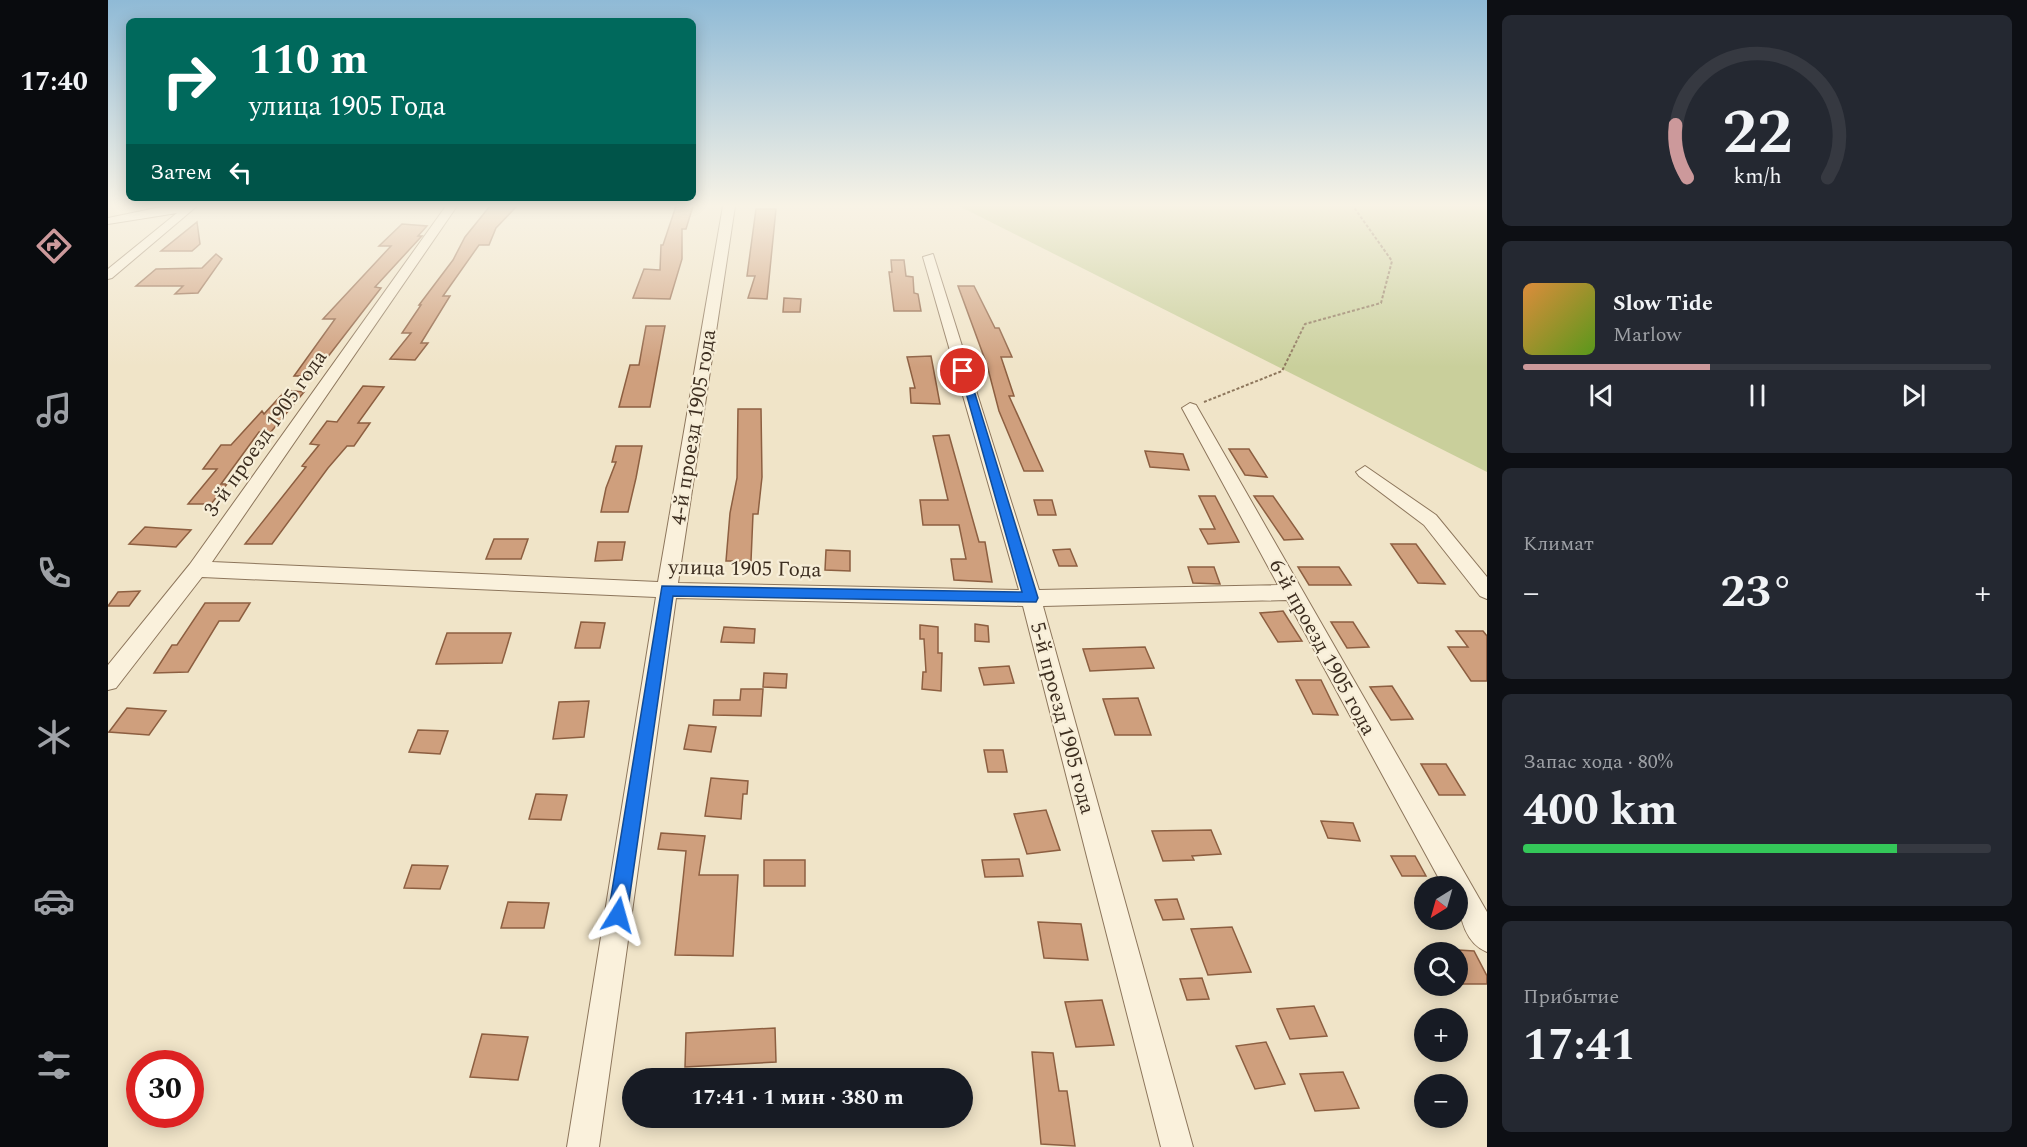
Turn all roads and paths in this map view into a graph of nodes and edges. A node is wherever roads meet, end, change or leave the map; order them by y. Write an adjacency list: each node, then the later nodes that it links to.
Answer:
1 (127, 260): 6 (street)
2 (414, 260): 9 (street, 3-й проезд 1905 года)
3 (720, 260): 10 (street, 4-й проезд 1905 года)
4 (930, 260): 13 (street, 5-й проезд 1905 года)
5 (1391, 260): 7 (path)
6 (108, 275)
7 (1190, 408): 12 (street, 6-й проезд 1905 года)
8 (1365, 472): 11 (street)
9 (197, 569): 10 (street, улица 1905 Года); 14 (street, 3-й проезд 1905 года)
10 (667, 590): 13 (street, улица 1905 Года); 18 (street, 4-й проезд 1905 года)
11 (1487, 591)
12 (1291, 592): 13 (street, улица 1905 Года); 15 (street, 6-й проезд 1905 года)
13 (1031, 598): 19 (street, 5-й проезд 1905 года)
14 (108, 681)
15 (1451, 876)
16 (1468, 906): 17 (street, 6-й проезд 1905 года)
17 (1487, 938)
18 (583, 1147)
19 (1177, 1147)

